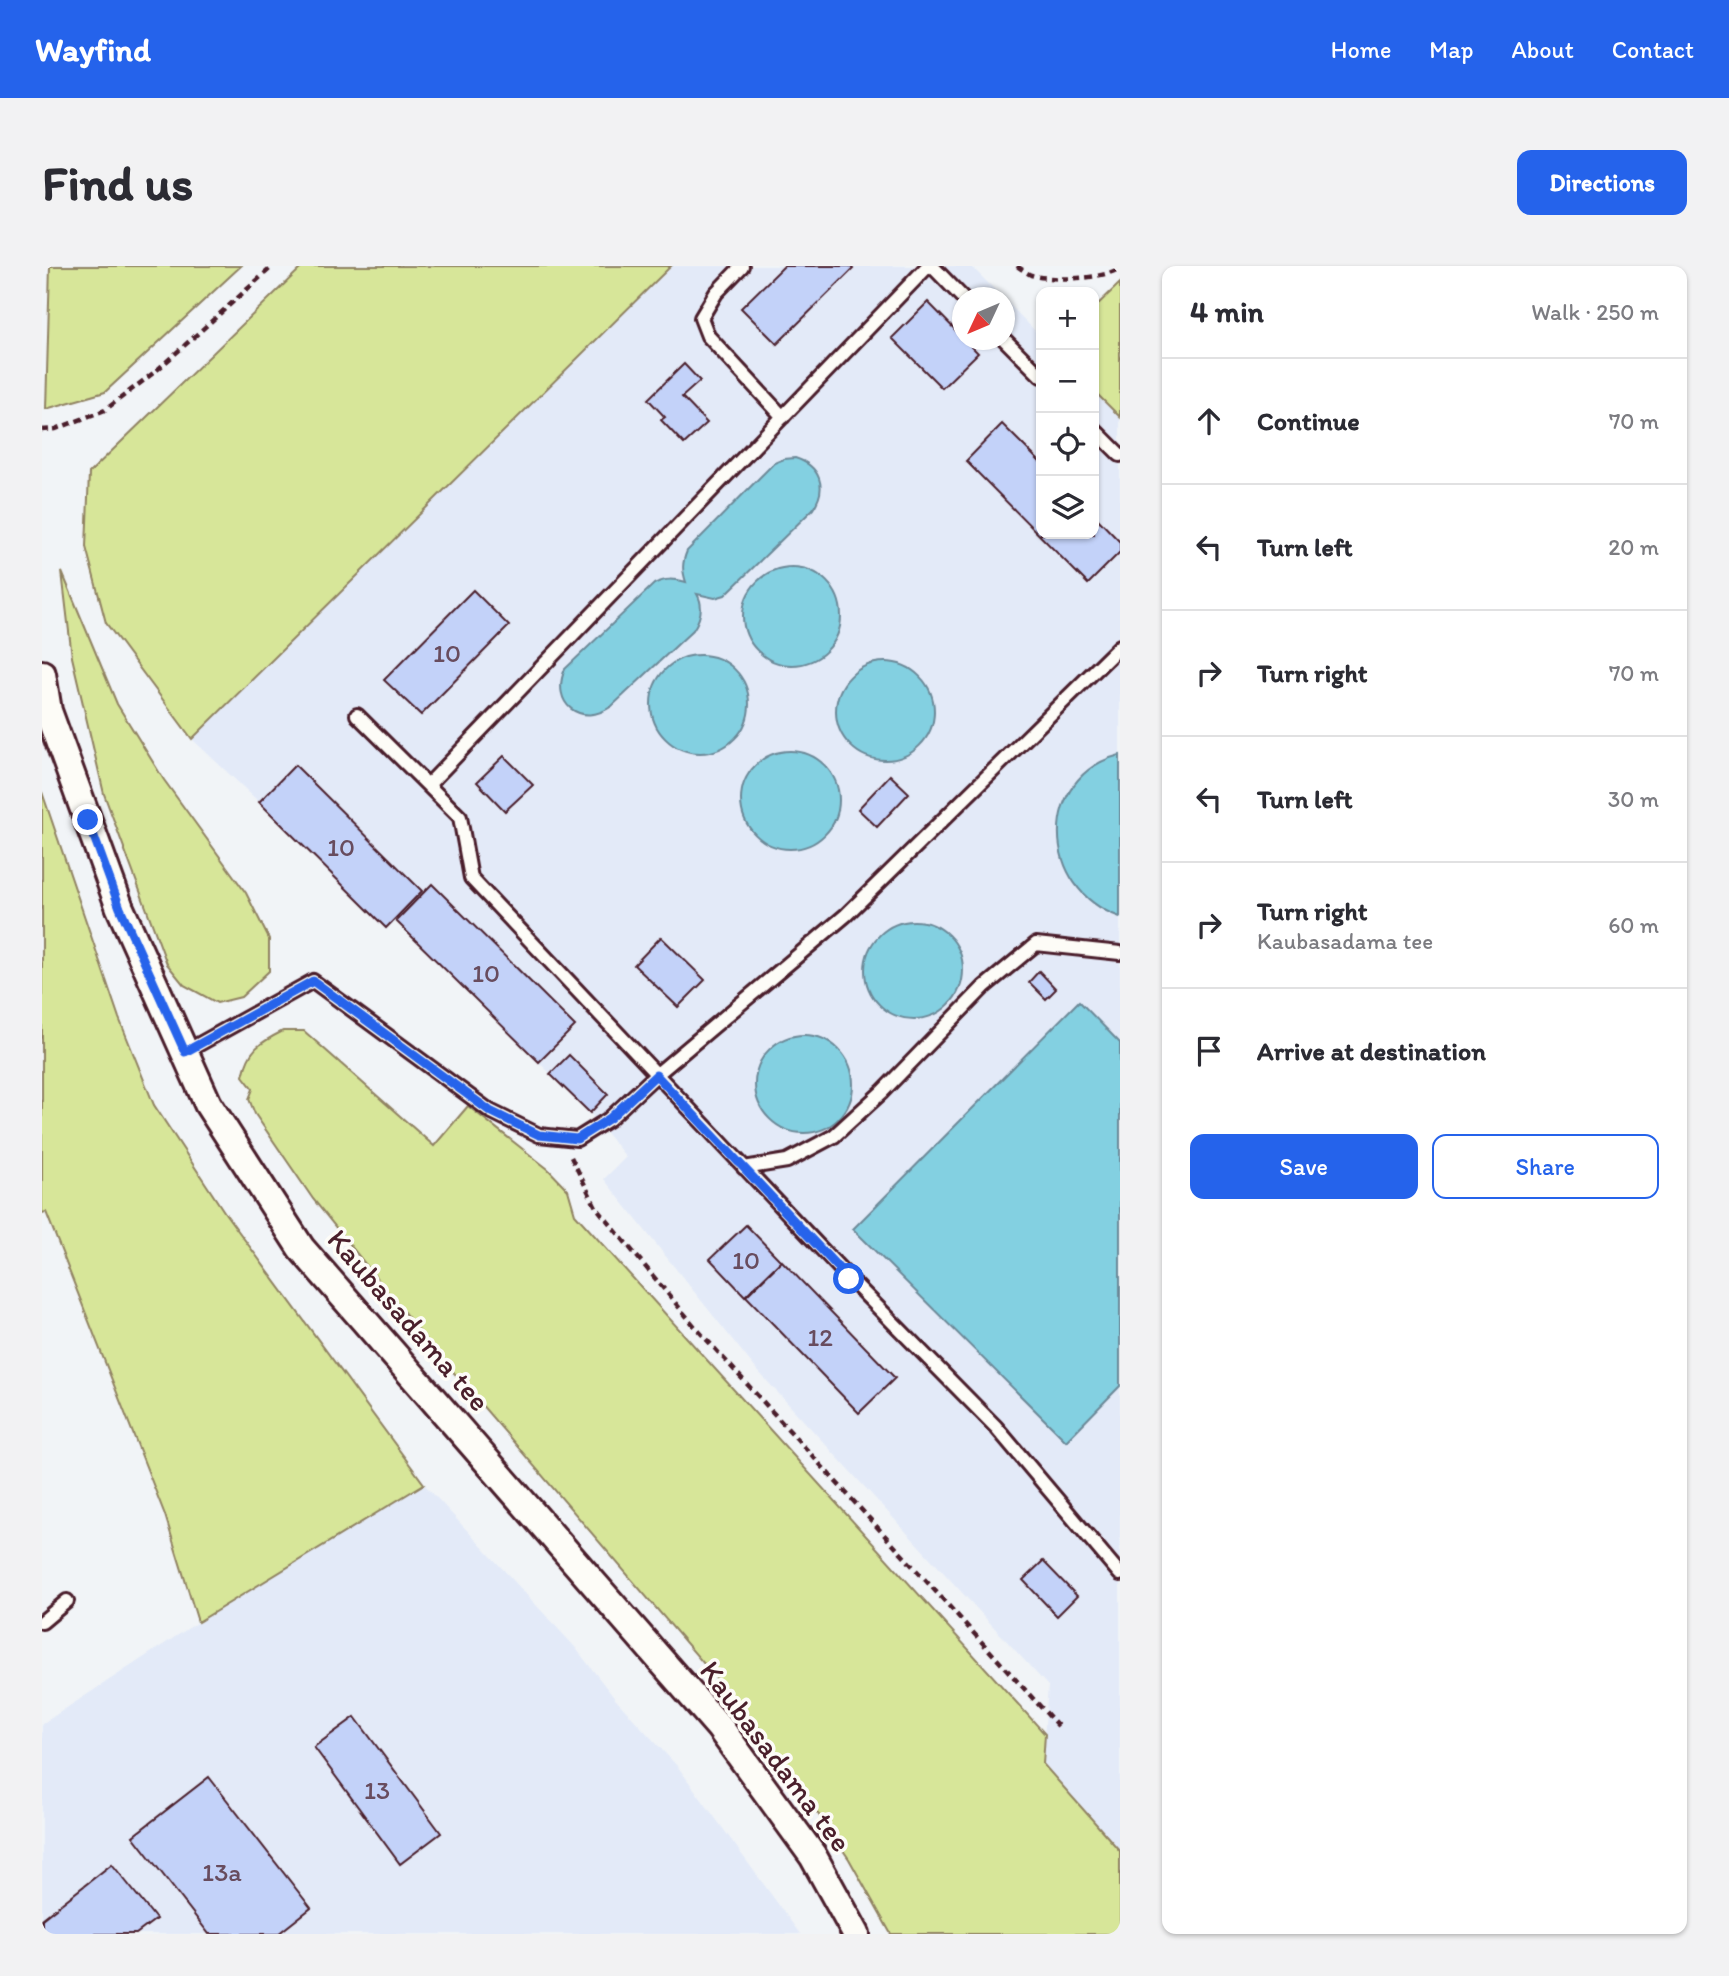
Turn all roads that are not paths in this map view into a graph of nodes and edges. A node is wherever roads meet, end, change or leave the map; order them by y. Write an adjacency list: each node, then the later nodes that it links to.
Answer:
1 (742, 266): 6 (lane)
2 (930, 266): 3 (lane); 6 (lane)
3 (952, 287)
4 (1015, 350): 5 (lane)
5 (1036, 371)
6 (783, 417): 12 (lane)
7 (1099, 434): 8 (lane)
8 (1120, 455)
9 (1120, 646): 15 (lane)
10 (42, 674): 14 (street, Kaubasadama tee)
11 (358, 715): 12 (lane)
12 (428, 785): 15 (lane)
13 (1120, 953): 16 (lane)
14 (185, 1052): 15 (lane); 20 (street, Kaubasadama tee)
15 (656, 1075): 16 (lane)
16 (744, 1168): 17 (lane)
17 (1120, 1574)
18 (67, 1601): 19 (lane)
19 (42, 1622)
20 (856, 1934)

